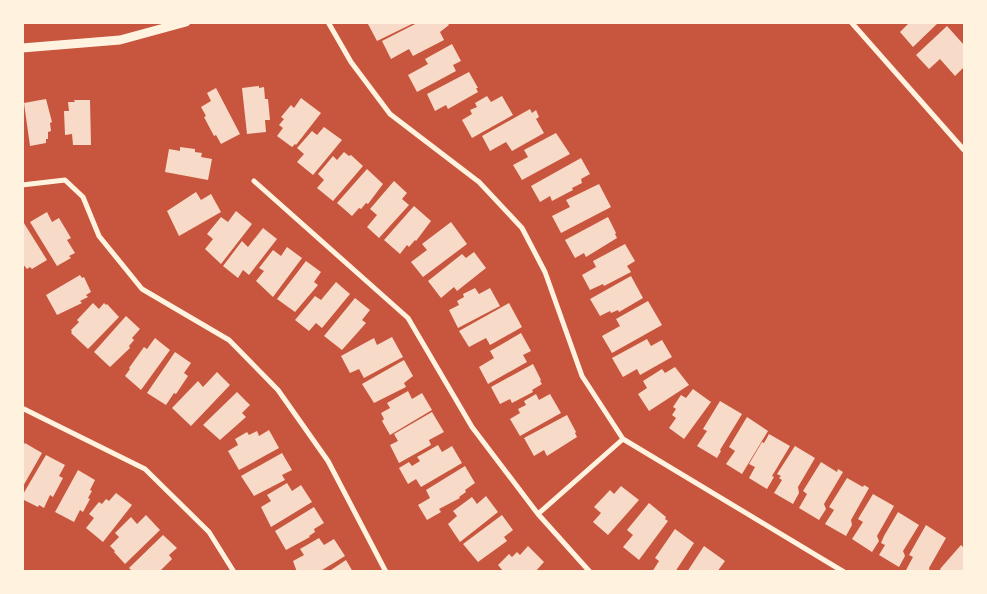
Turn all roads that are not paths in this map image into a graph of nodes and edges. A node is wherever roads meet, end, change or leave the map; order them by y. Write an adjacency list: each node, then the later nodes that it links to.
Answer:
1 (186, 22): 4 (street)
2 (328, 22): 9 (street)
3 (851, 22): 5 (street)
4 (22, 48)
5 (964, 150)
6 (254, 181): 10 (street)
7 (22, 185): 12 (street)
8 (22, 408): 11 (street)
9 (624, 439): 10 (street); 14 (street)
10 (538, 514): 13 (street)
11 (234, 572)
12 (386, 572)
13 (590, 572)
14 (844, 572)

